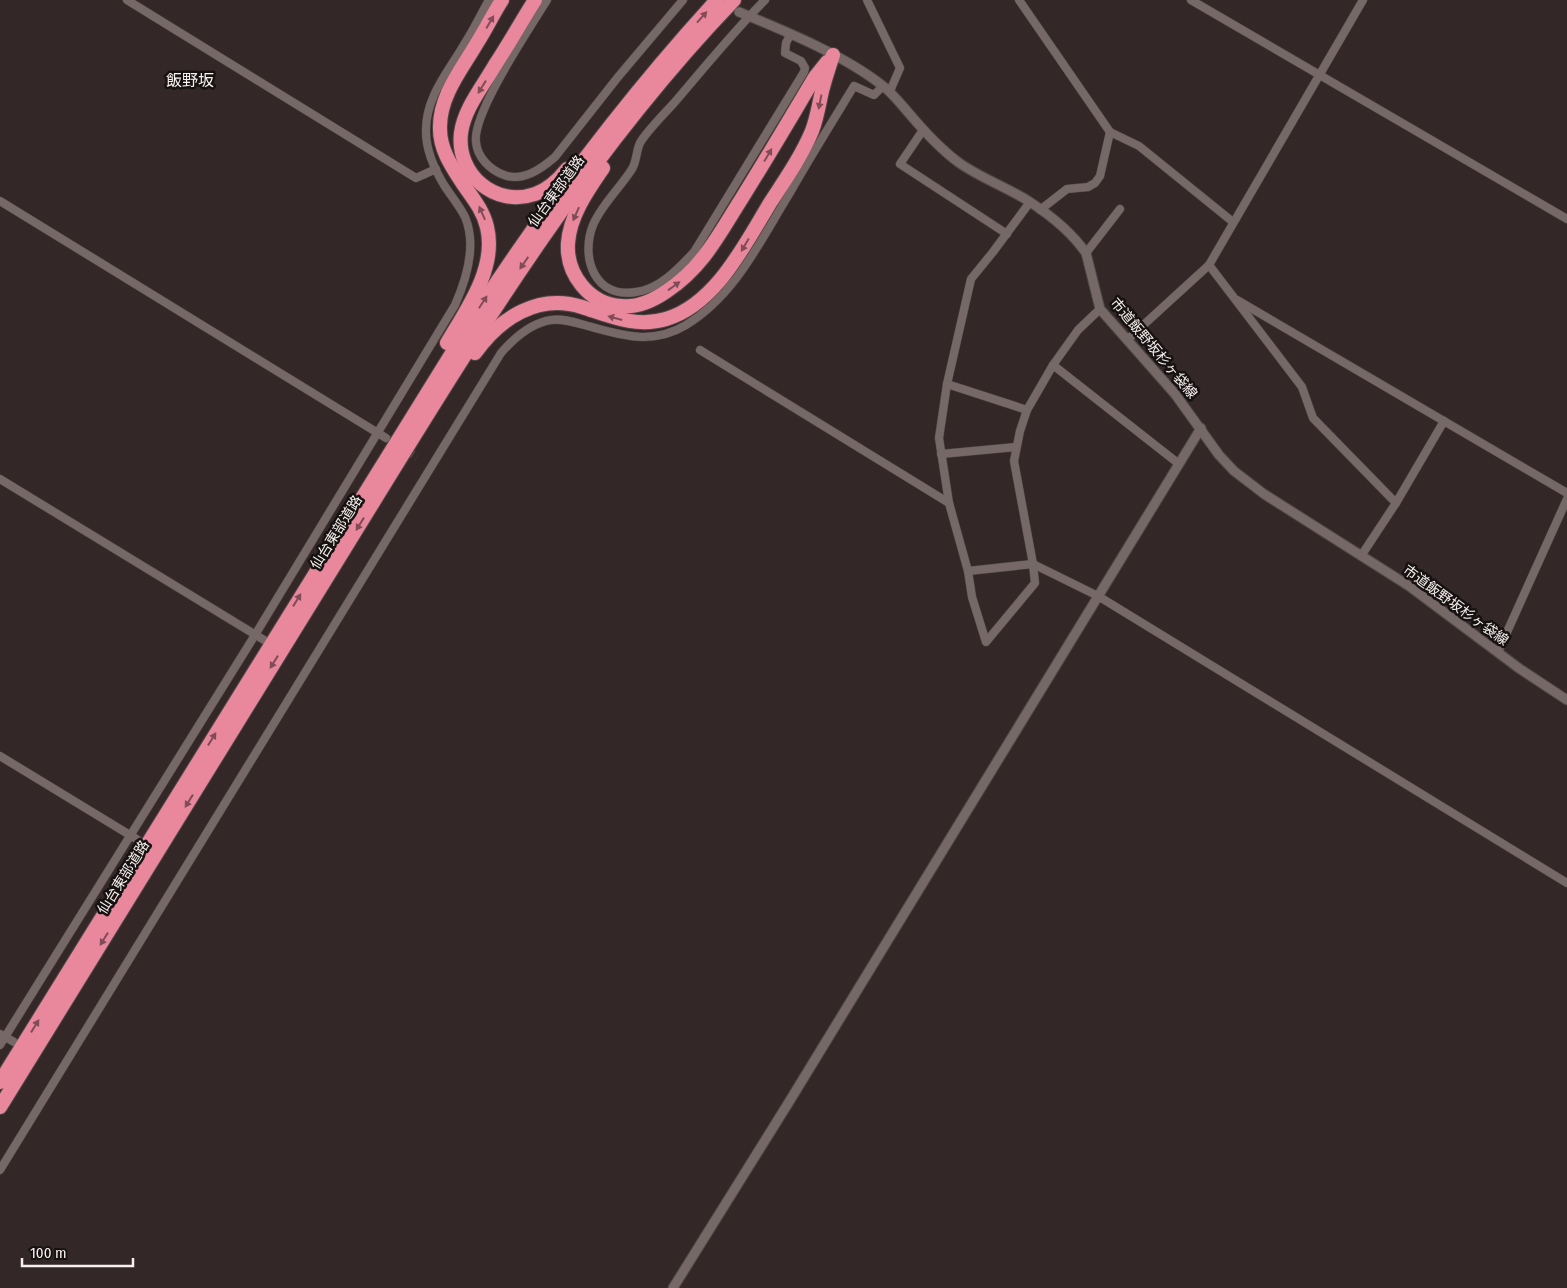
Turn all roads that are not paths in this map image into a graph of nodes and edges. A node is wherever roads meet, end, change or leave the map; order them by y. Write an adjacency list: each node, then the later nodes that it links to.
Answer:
1 (127, 0): 23 (street)
2 (489, 0): 23 (street)
3 (502, 0): 48 (highway, one-way to 3)
4 (535, 0): 16 (highway, one-way to 16)
5 (547, 0): 6 (street)
6 (683, 0)
7 (717, 0): 16 (highway, 仙台東部道路, one-way to 7)
8 (765, 0): 14 (street)
9 (867, 0): 20 (street)
10 (1019, 0): 22 (street)
11 (1191, 0): 19 (street)
12 (1363, 0): 19 (street)
13 (736, 6): 14 (street, 市道飯野坂杉ヶ袋線); 15 (highway, 仙台東部道路)
14 (749, 16): 17 (street, 市道飯野坂杉ヶ袋線); 17 (street)
15 (705, 31): 18 (highway, one-way to 18); 48 (highway, 仙台東部道路, one-way to 48)
16 (686, 33): 48 (highway, 仙台東部道路, one-way to 16)
17 (790, 35): 18 (street, 市道飯野坂杉ヶ袋線)
18 (833, 55): 20 (street, 市道飯野坂杉ヶ袋線); 48 (highway, one-way to 48)
19 (1319, 76): 28 (street); 29 (street)
20 (886, 89): 21 (street, 市道飯野坂杉ヶ袋線); 70 (street)
21 (923, 130): 25 (street, 市道飯野坂杉ヶ袋線); 30 (street)
22 (1110, 132): 27 (street); 29 (street)
23 (436, 169): 42 (street)
24 (0, 201): 42 (street)
25 (1030, 202): 27 (street, 市道飯野坂杉ヶ袋線); 30 (street)
26 (1120, 209): 31 (street)
27 (1040, 210): 31 (street, 市道飯野坂杉ヶ袋線)
28 (1567, 219)
29 (1233, 222): 32 (street)
30 (1007, 234): 38 (street)
31 (1086, 253): 34 (street, 市道飯野坂杉ヶ袋線)
32 (1210, 265): 33 (street); 35 (street)
33 (1237, 300): 40 (street); 52 (street)
34 (1100, 310): 35 (street, 市道飯野坂杉ヶ袋線); 37 (street)
35 (1127, 340): 41 (street, 市道飯野坂杉ヶ袋線)
36 (700, 350): 51 (street)
37 (1054, 366): 39 (street); 46 (street)
38 (947, 384): 39 (street); 45 (street)
39 (1026, 410): 44 (street)
40 (1444, 421): 49 (street); 52 (street)
41 (1201, 428): 46 (street); 53 (street, 市道飯野坂杉ヶ袋線)
42 (378, 432): 43 (street); 57 (street)
43 (386, 438)
44 (1016, 447): 45 (street); 54 (street)
45 (941, 454): 51 (street)
46 (1179, 464): 56 (street)
47 (0, 479): 57 (street)
48 (379, 480): 68 (highway, 仙台東部道路, one-way to 48); 69 (highway, 仙台東部道路, one-way to 69)
49 (1567, 493)
50 (1567, 500): 59 (street)
51 (949, 503): 55 (street)
52 (1396, 503): 53 (street)
53 (1361, 556): 59 (street, 市道飯野坂杉ヶ袋線)
54 (1034, 564): 55 (street); 55 (street); 56 (street)
55 (968, 571)
56 (1098, 596): 64 (street); 71 (street)
57 (255, 635): 58 (street); 62 (street)
58 (264, 640)
59 (1498, 652): 60 (street, 市道飯野坂杉ヶ袋線)
60 (1567, 700)
61 (0, 756): 62 (street)
62 (130, 835): 63 (street); 65 (street)
63 (138, 840)
64 (1567, 883)
65 (3, 1035): 66 (street); 67 (street)
66 (14, 1042)
67 (0, 1045)
68 (0, 1082)
69 (0, 1107)
70 (0, 1170)
71 (673, 1288)

